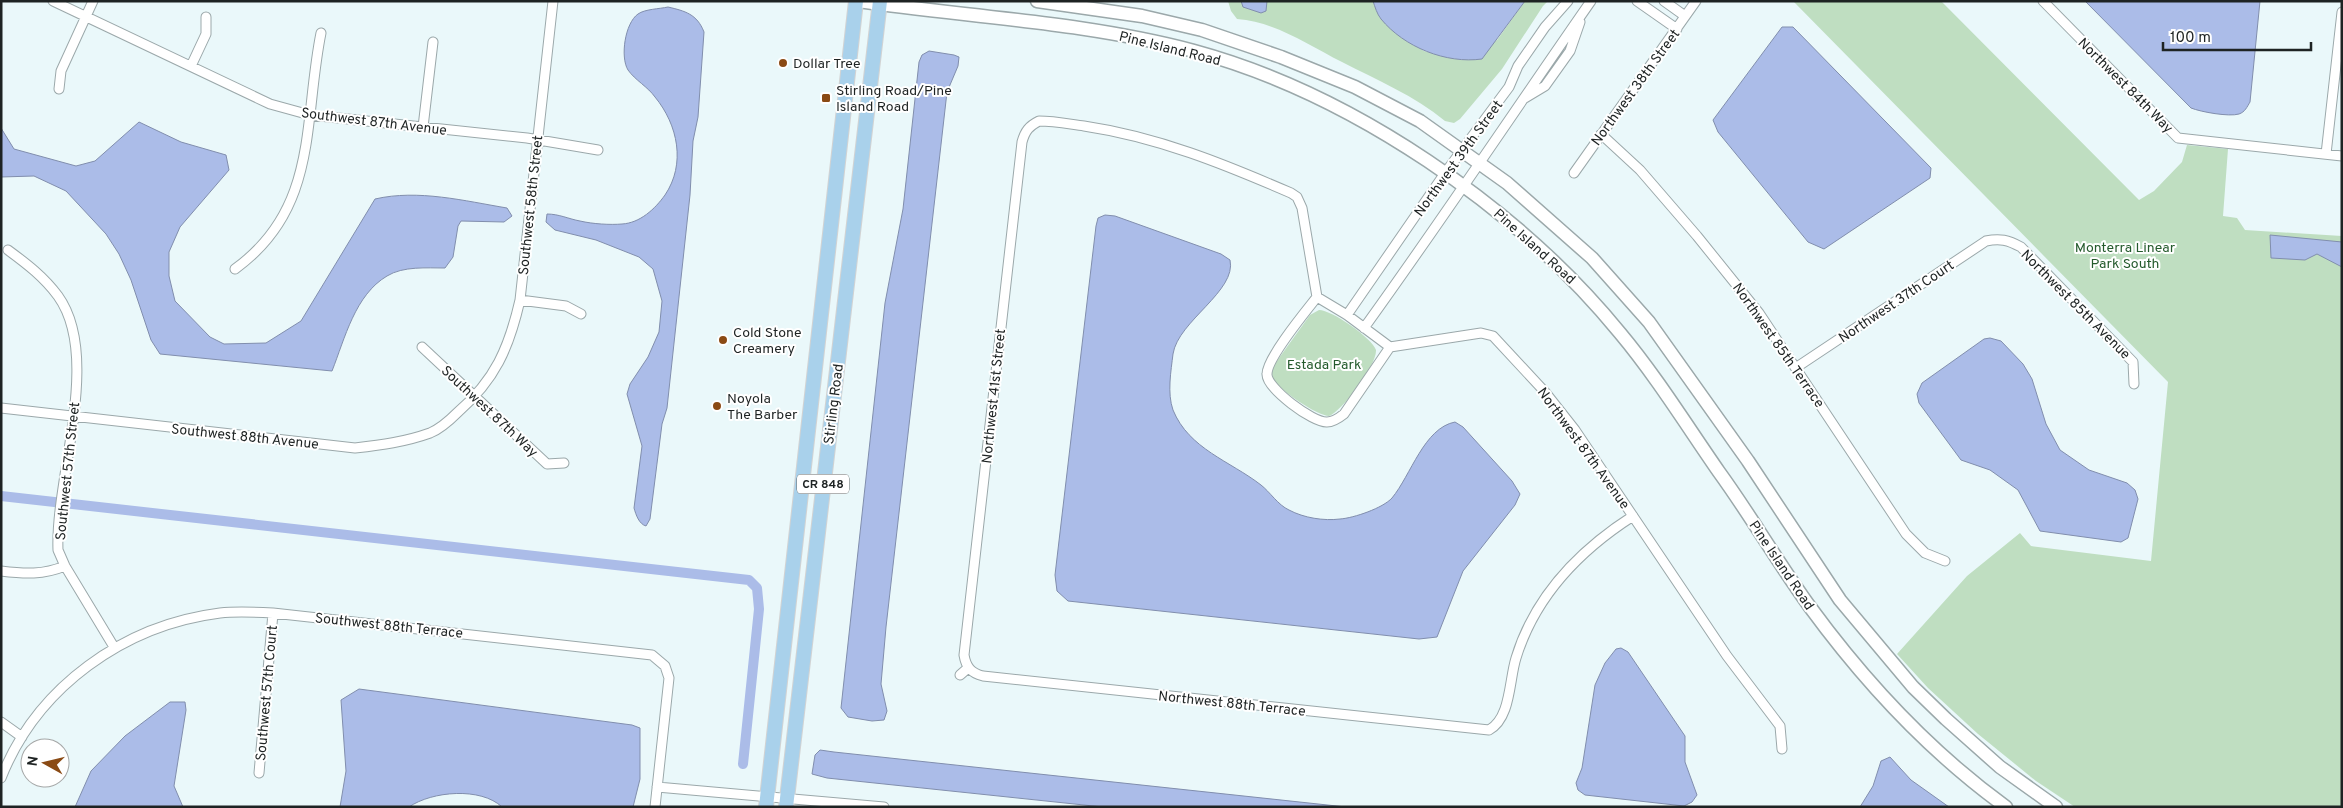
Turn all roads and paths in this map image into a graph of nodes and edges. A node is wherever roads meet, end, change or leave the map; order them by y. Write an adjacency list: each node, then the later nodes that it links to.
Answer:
1 (53, 1): 15 (street, Southwest 87th Avenue)
2 (93, 1): 15 (street)
3 (553, 1): 25 (street, Southwest 58th Street)
4 (857, 1): 12 (main road, Pine Island Road); 45 (main road, Stirling Road / CR 848)
5 (1037, 1): 27 (main road, Pine Island Road)
6 (1568, 1): 27 (street, Northwest 39th Street)
7 (1591, 1): 30 (street, Northwest 39th Street)
8 (1637, 1): 17 (street)
9 (1664, 1): 14 (street)
10 (1696, 1): 14 (street, Northwest 38th Street)
11 (2043, 1): 28 (street, Northwest 84th Way)
12 (880, 3): 32 (main road, Pine Island Road); 46 (main road, Stirling Road / CR 848)
13 (2342, 12): 28 (street)
14 (1685, 16): 17 (street, Northwest 38th Street)
15 (86, 17): 20 (street, Southwest 87th Avenue); 21 (street)
16 (206, 17): 20 (street)
17 (1677, 29): 24 (street, Northwest 38th Street)
18 (321, 33): 22 (street)
19 (433, 42): 23 (street)
20 (191, 66): 22 (street, Southwest 87th Avenue)
21 (60, 89)
22 (310, 115): 23 (street, Southwest 87th Avenue); 36 (street)
23 (423, 127): 25 (street, Southwest 87th Avenue)
24 (1601, 134): 31 (street, Northwest 38th Street); 44 (street, Northwest 85th Terrace)
25 (537, 140): 26 (street, Southwest 87th Avenue); 38 (street, Southwest 58th Street)
26 (598, 150)
27 (1462, 150): 30 (main road, Pine Island Road); 32 (street, Northwest 39th Street)
28 (2326, 154): 29 (street, Northwest 84th Way)
29 (2342, 156)
30 (1481, 163): 33 (street, Northwest 39th Street); 71 (main road, Pine Island Road)
31 (1574, 172)
32 (1446, 173): 33 (main road, Pine Island Road); 40 (street, Northwest 39th Street)
33 (1465, 187): 41 (street, Northwest 39th Street); 70 (main road, Pine Island Road)
34 (1998, 238): 44 (street, Northwest 37th Court); 47 (street, Northwest 85th Avenue)
35 (8, 250): 50 (street, Southwest 57th Street)
36 (235, 269)
37 (1317, 297): 40 (street); 43 (street); 58 (street, Northwest 41st Street)
38 (520, 300): 39 (street); 48 (street, Southwest 58th Street)
39 (581, 314)
40 (1347, 315): 41 (street)
41 (1364, 328): 43 (street)
42 (422, 347): 48 (street, Southwest 87th Way)
43 (1390, 348): 52 (street, Northwest 87th Avenue)
44 (1797, 367): 53 (street, Northwest 85th Terrace)
45 (814, 374): 46 (main road); 66 (main road, Stirling Road / CR 848)
46 (836, 375): 67 (main road, Stirling Road / CR 848)
47 (2134, 384)
48 (475, 397): 50 (street, Southwest 88th Avenue); 51 (street, Southwest 87th Way)
49 (1, 408): 50 (street, Southwest 88th Avenue)
50 (73, 417): 54 (street, Southwest 57th Street)
51 (564, 463)
52 (1633, 516): 58 (street, Northwest 88th Terrace); 62 (street, Northwest 87th Avenue)
53 (1945, 560)
54 (65, 566): 55 (street); 57 (street, Southwest 57th Street)
55 (1, 571)
56 (273, 613): 57 (street, Southwest 88th Terrace); 63 (street, Southwest 57th Court); 65 (street, Southwest 88th Terrace)
57 (114, 647): 61 (street)
58 (968, 668): 59 (street)
59 (960, 675)
60 (1, 722): 61 (street)
61 (22, 737): 64 (street)
62 (1782, 749)
63 (259, 773)
64 (1, 778)
65 (657, 787): 66 (street); 68 (street)
66 (767, 802): 67 (street)
67 (786, 802): 69 (street)
68 (655, 807)
69 (884, 807)
70 (2006, 807)
71 (2056, 807)

